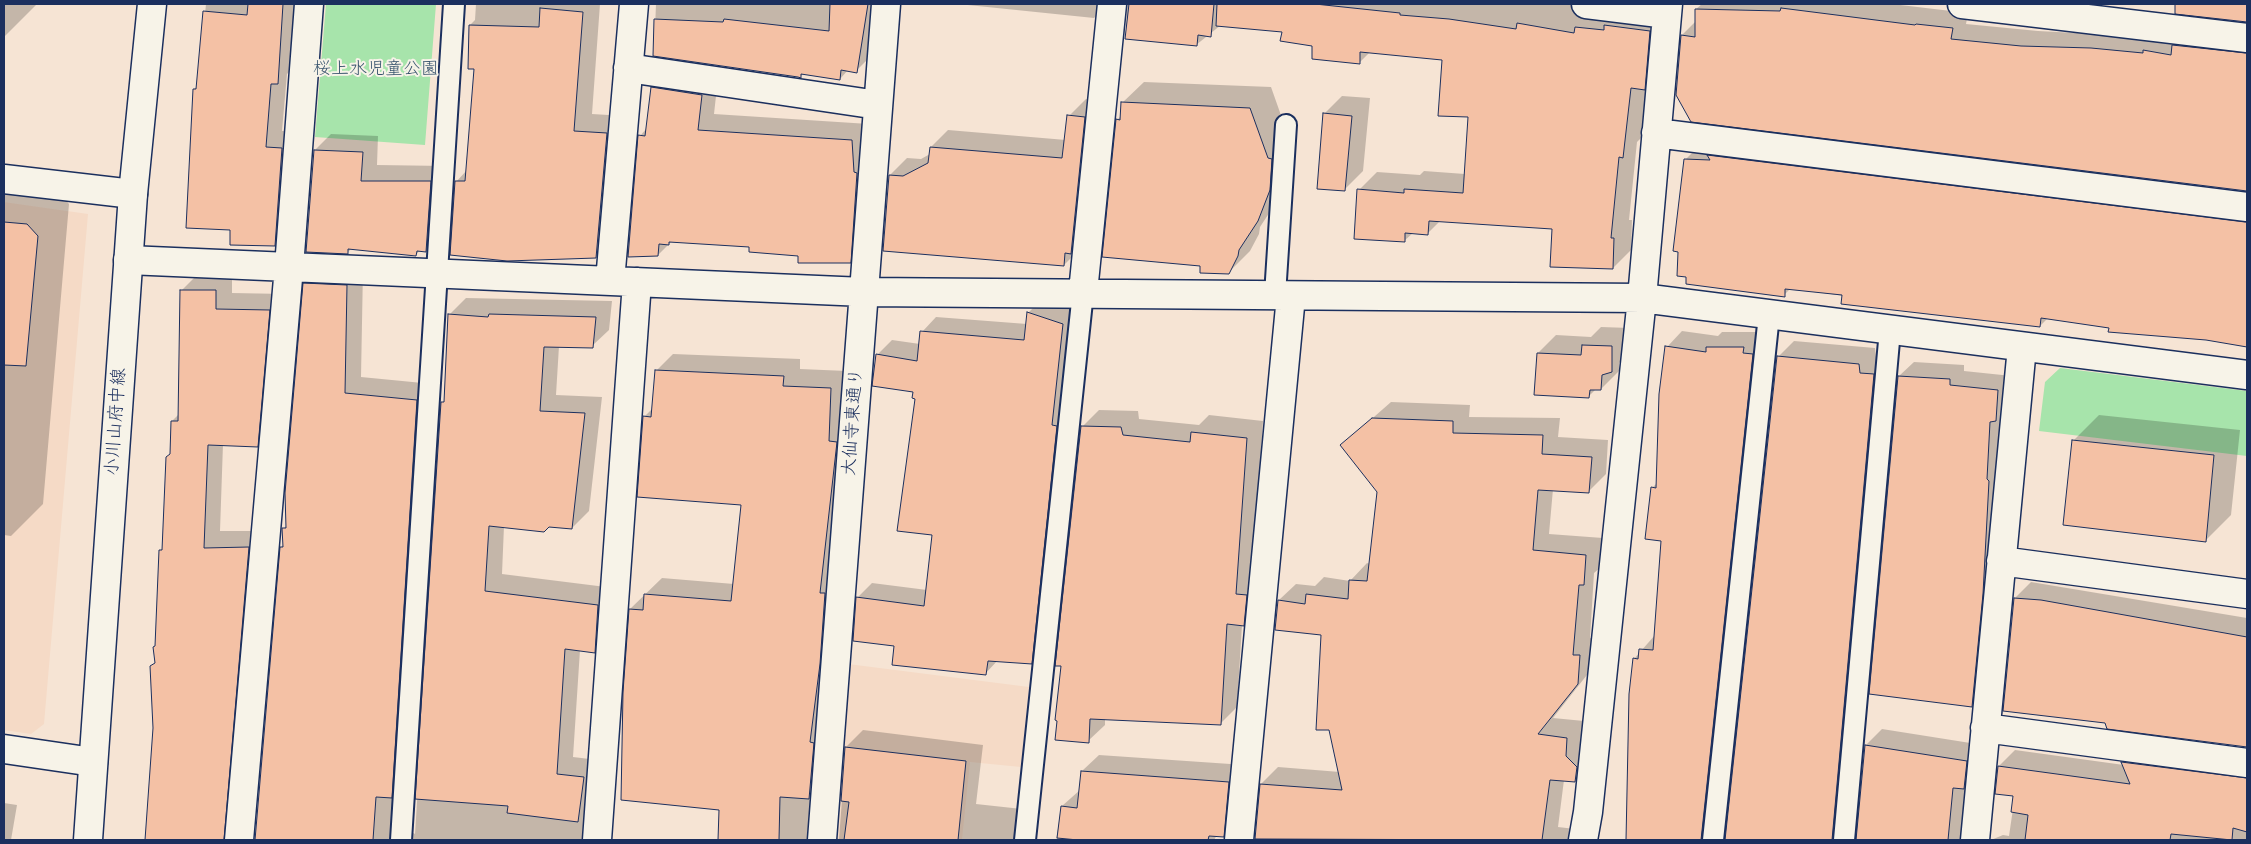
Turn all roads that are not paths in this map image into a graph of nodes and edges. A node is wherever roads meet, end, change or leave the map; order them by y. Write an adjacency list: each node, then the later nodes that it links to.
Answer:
1 (152, 4): 16 (street, 小川山府中線)
2 (309, 4): 19 (street)
3 (454, 4): 20 (lane)
4 (634, 4): 11 (street)
5 (886, 4): 12 (street, 大仙寺東通り)
6 (1112, 4): 23 (street)
7 (1586, 4): 9 (street)
8 (1972, 4): 10 (street)
9 (1667, 9): 14 (street)
10 (2247, 38)
11 (628, 68): 12 (street); 21 (street)
12 (878, 105): 22 (street, 大仙寺東通り)
13 (1286, 125): 24 (lane)
14 (1656, 134): 17 (street); 25 (street)
15 (4, 179): 16 (street)
16 (133, 194): 18 (street, 小川山府中線)
17 (2247, 207)
18 (128, 260): 19 (street); 34 (street, 小川山府中線)
19 (289, 267): 20 (street); 37 (street)
20 (436, 273): 21 (street); 38 (lane)
21 (623, 281): 22 (street); 39 (street)
22 (864, 292): 23 (street); 40 (street, 大仙寺東通り)
23 (1083, 292): 24 (street); 41 (lane)
24 (1283, 295): 25 (street); 42 (street)
25 (1642, 298): 26 (street); 43 (street)
26 (1769, 315): 27 (street); 44 (lane)
27 (1890, 330): 28 (street); 45 (lane)
28 (2022, 347): 29 (street); 30 (street)
29 (2247, 375)
30 (2001, 561): 31 (street); 32 (street)
31 (2247, 594)
32 (1985, 728): 35 (street); 46 (street)
33 (4, 748): 34 (street)
34 (93, 762): 36 (street, 小川山府中線)
35 (2247, 763)
36 (88, 840)
37 (239, 840)
38 (401, 840)
39 (596, 840)
40 (822, 840)
41 (1025, 840)
42 (1239, 840)
43 (1583, 840)
44 (1713, 840)
45 (1844, 840)
46 (1975, 840)

